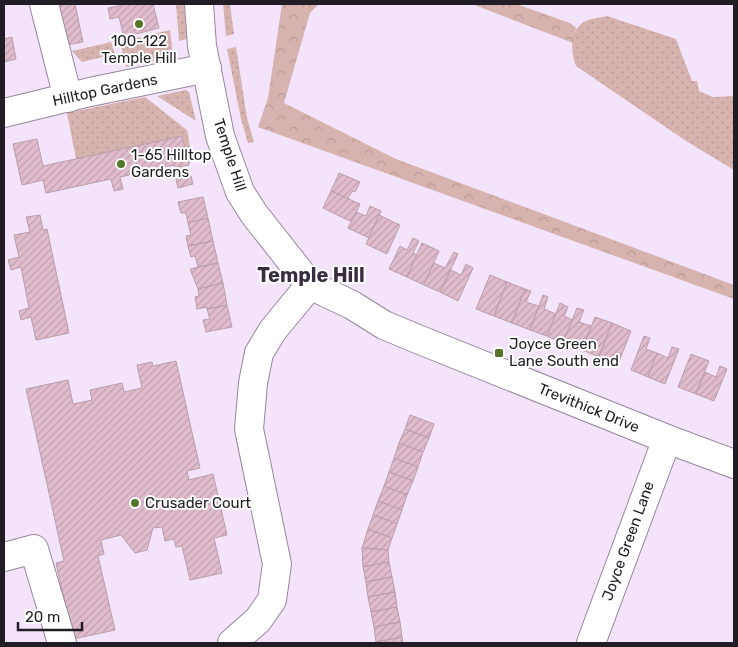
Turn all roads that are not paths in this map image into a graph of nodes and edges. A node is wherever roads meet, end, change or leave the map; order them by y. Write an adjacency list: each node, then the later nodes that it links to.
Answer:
1 (44, 4): 4 (street)
2 (199, 4): 3 (street, Temple Hill)
3 (207, 68): 4 (street, Hilltop Gardens); 6 (street, Temple Hill)
4 (68, 98): 5 (street, Hilltop Gardens)
5 (4, 113)
6 (310, 285): 7 (street, Trevithick Drive); 11 (street)
7 (667, 439): 8 (street, Trevithick Drive); 12 (street, Joyce Green Lane)
8 (734, 464)
9 (4, 557): 10 (street)
10 (62, 643)
11 (232, 643)
12 (591, 643)

